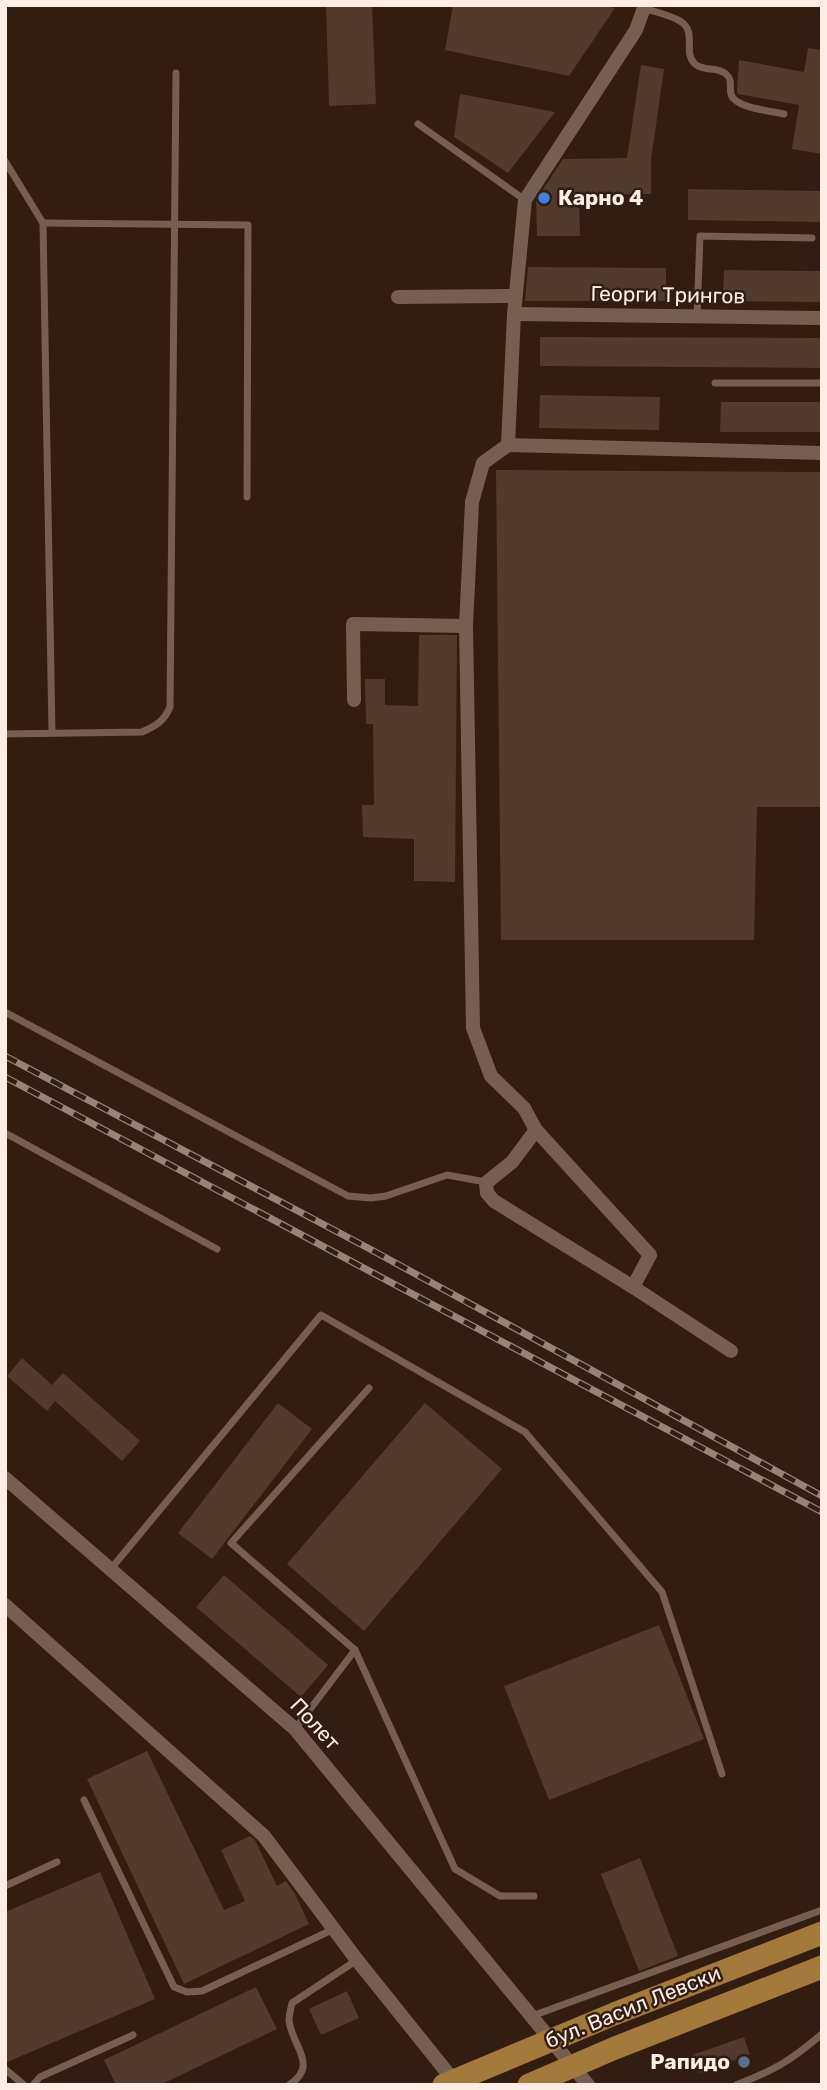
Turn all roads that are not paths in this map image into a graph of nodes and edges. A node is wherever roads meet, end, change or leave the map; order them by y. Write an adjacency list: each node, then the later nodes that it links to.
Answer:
1 (645, 6): 3 (lane); 6 (street)
2 (176, 73): 8 (lane)
3 (784, 114)
4 (418, 124): 6 (lane)
5 (5, 161): 7 (lane)
6 (524, 200): 10 (street)
7 (43, 222): 8 (lane); 22 (lane)
8 (176, 224): 19 (lane); 22 (lane)
9 (812, 238): 13 (lane)
10 (515, 296): 11 (street); 12 (street)
11 (398, 297)
12 (514, 314): 13 (street, Георги Трингов); 17 (street)
13 (698, 317): 14 (street, Георги Трингов)
14 (822, 318)
15 (715, 383): 16 (lane)
16 (822, 383)
17 (508, 445): 18 (street); 20 (street)
18 (822, 453)
19 (247, 497)
20 (466, 626): 21 (street); 25 (street)
21 (354, 700)
22 (52, 733): 23 (lane)
23 (5, 734)
24 (5, 1012): 27 (lane)
25 (536, 1130): 27 (street); 29 (street)
26 (5, 1136): 28 (lane)
27 (486, 1183): 29 (street)
28 (218, 1249)
29 (633, 1287): 30 (street)
30 (731, 1352)
31 (369, 1388): 35 (lane)
32 (5, 1478): 33 (street, Полет)
33 (109, 1570): 36 (street, Полет); 37 (lane)
34 (7, 1610): 43 (street)
35 (355, 1650): 36 (lane); 41 (lane)
36 (295, 1729): 47 (street, Полет)
37 (722, 1774)
38 (84, 1800): 43 (lane)
39 (57, 1862): 40 (lane)
40 (5, 1886)
41 (534, 1896)
42 (822, 1910): 47 (lane)
43 (334, 1929): 45 (street)
44 (822, 1933): 50 (main road, бул. Васил Левски)
45 (357, 1960): 53 (street); 56 (lane)
46 (822, 1967): 51 (main road, бул. Васил Левски)
47 (532, 2016): 50 (street, Полет)
48 (822, 2034): 59 (lane)
49 (133, 2035): 55 (lane)
50 (551, 2040): 51 (street, Полет); 53 (main road, бул. Васил Левски)
51 (572, 2066): 57 (main road, бул. Васил Левски); 58 (street, Полет)
52 (5, 2069): 54 (lane)
53 (449, 2083)
54 (24, 2085)
55 (33, 2085)
56 (289, 2085)
57 (529, 2085)
58 (588, 2085)
59 (736, 2085)

